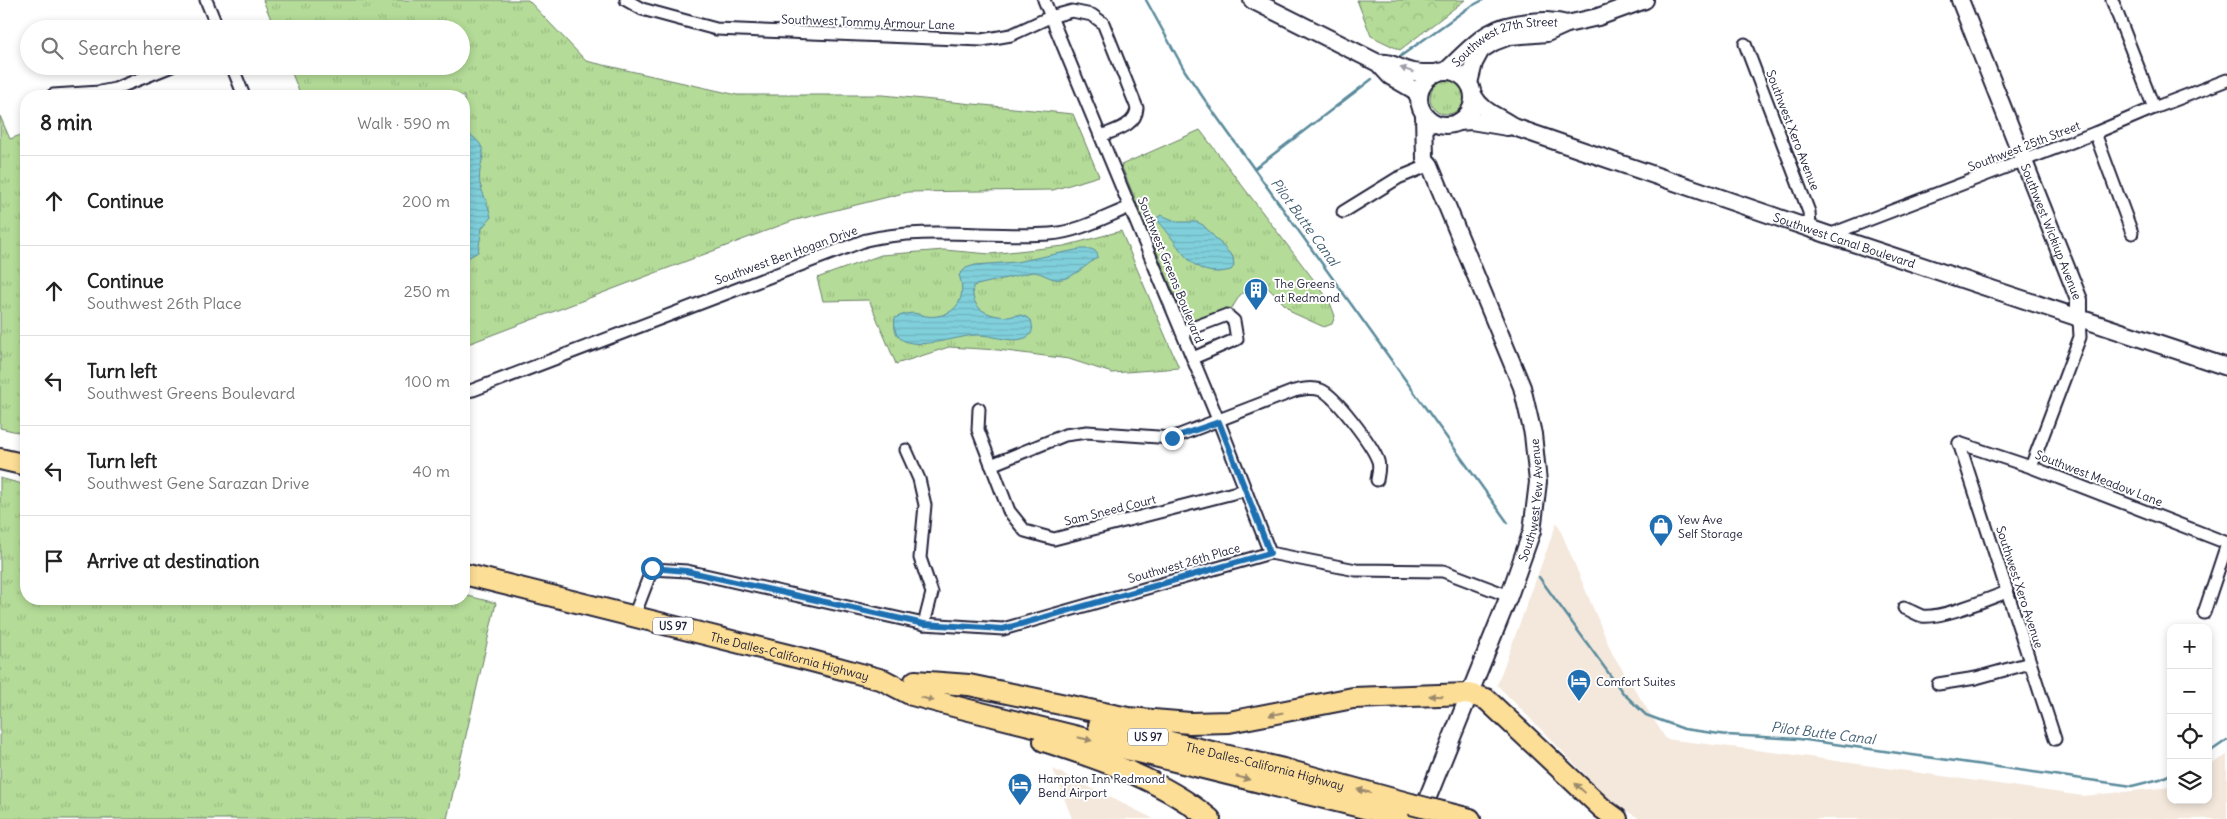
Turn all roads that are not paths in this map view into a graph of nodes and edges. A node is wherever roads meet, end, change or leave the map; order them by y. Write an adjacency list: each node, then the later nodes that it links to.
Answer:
1 (206, 0): 9 (street)
2 (626, 0): 8 (street, Southwest Tommy Armour Lane)
3 (1044, 0): 8 (street, Southwest Greens Boulevard)
4 (1252, 0): 12 (main road)
5 (1644, 0): 10 (main road, Southwest 27th Street)
6 (1960, 0): 27 (main road, Southwest Wickiup Avenue)
7 (2112, 0): 21 (street)
8 (1050, 17): 26 (street, Southwest Greens Boulevard); 26 (street, Southwest Tommy Armour Lane)
9 (214, 20)
10 (1567, 24): 13 (main road, Southwest 27th Street); 17 (main road, Southwest 27th Street)
11 (1745, 44): 31 (street, Southwest Xero Avenue)
12 (1378, 63): 13 (main road, one-way to 12); 20 (main road)
13 (1442, 72): 17 (main road); 20 (main road)
14 (148, 75): 18 (street)
15 (236, 75): 19 (street)
16 (2227, 80): 21 (street, Southwest 25th Street)
17 (1471, 89): 23 (main road); 24 (main road, Southwest Canal Boulevard)
18 (108, 90)
19 (242, 90)
20 (1419, 97): 22 (main road)
21 (2154, 108): 25 (street, Southwest 25th Street)
22 (1424, 114): 23 (main road); 28 (main road, Southwest Yew Avenue)
23 (1454, 124): 24 (main road); 28 (main road)
24 (1514, 127): 31 (main road, Southwest Canal Boulevard)
25 (2095, 133): 27 (street, Southwest 25th Street); 32 (street)
26 (1100, 136): 29 (street, Southwest Greens Boulevard)
27 (2023, 160): 33 (street, Southwest 25th Street); 34 (main road, Southwest Wickiup Avenue)
28 (1430, 165): 30 (street); 53 (main road, Southwest Yew Avenue)
29 (1130, 207): 35 (street, Southwest Greens Boulevard); 38 (street, Southwest Ben Hogan Drive)
30 (1343, 212)
31 (1810, 227): 33 (main road, Southwest Canal Boulevard)
32 (2132, 233)
33 (1829, 235): 34 (main road, Southwest Canal Boulevard)
34 (2079, 319): 37 (main road, Southwest Canal Boulevard); 46 (street, Southwest Wickiup Avenue)
35 (1182, 332): 36 (street, Southwest Greens Boulevard); 36 (street)
36 (1193, 358): 40 (street, Southwest Greens Boulevard)
37 (2227, 367)
38 (470, 391)
39 (979, 409): 45 (street, Sam Sneed Court)
40 (1219, 422): 45 (street); 47 (street); 48 (street, Southwest Greens Boulevard)
41 (1959, 443): 46 (street, Southwest Meadow Lane); 52 (street, Southwest Xero Avenue)
42 (906, 450): 57 (street)
43 (0, 459): 44 (highway)
44 (20, 464)
45 (992, 465): 48 (street, Sam Sneed Court)
46 (2031, 467): 49 (street, Southwest Meadow Lane)
47 (1377, 480)
48 (1245, 490): 50 (street, Southwest Greens Boulevard)
49 (2227, 544): 55 (street)
50 (1270, 553): 53 (street, Southwest 26th Place); 57 (street, Southwest 26th Place)
51 (470, 575): 56 (highway, The Dalles-California Highway / US 97)
52 (2007, 592): 54 (street); 58 (street, Southwest Xero Avenue)
53 (1509, 596): 62 (main road, Southwest Yew Avenue)
54 (1904, 608)
55 (2204, 613)
56 (634, 616): 57 (street, Southwest 26th Place); 59 (highway, The Dalles-California Highway / US 97)
57 (924, 624)
58 (2030, 663): 61 (street); 64 (street, Southwest Xero Avenue)
59 (883, 680): 60 (highway, The Dalles-California Highway / US 97); 63 (highway, The Dalles-California Highway / US 97, one-way to 63)
60 (915, 681): 62 (highway, one-way to 60); 65 (highway, The Dalles-California Highway / US 97, one-way to 60)
61 (1938, 684)
62 (1468, 694): 65 (main road, Southwest Yew Avenue); 68 (highway, one-way to 62)
63 (961, 708): 65 (highway, The Dalles-California Highway / US 97, one-way to 65); 66 (highway)
64 (2055, 739)
65 (1411, 815): 67 (highway, The Dalles-California Highway / US 97, bridge)
66 (1210, 819)
67 (1470, 819)
68 (1618, 819)

